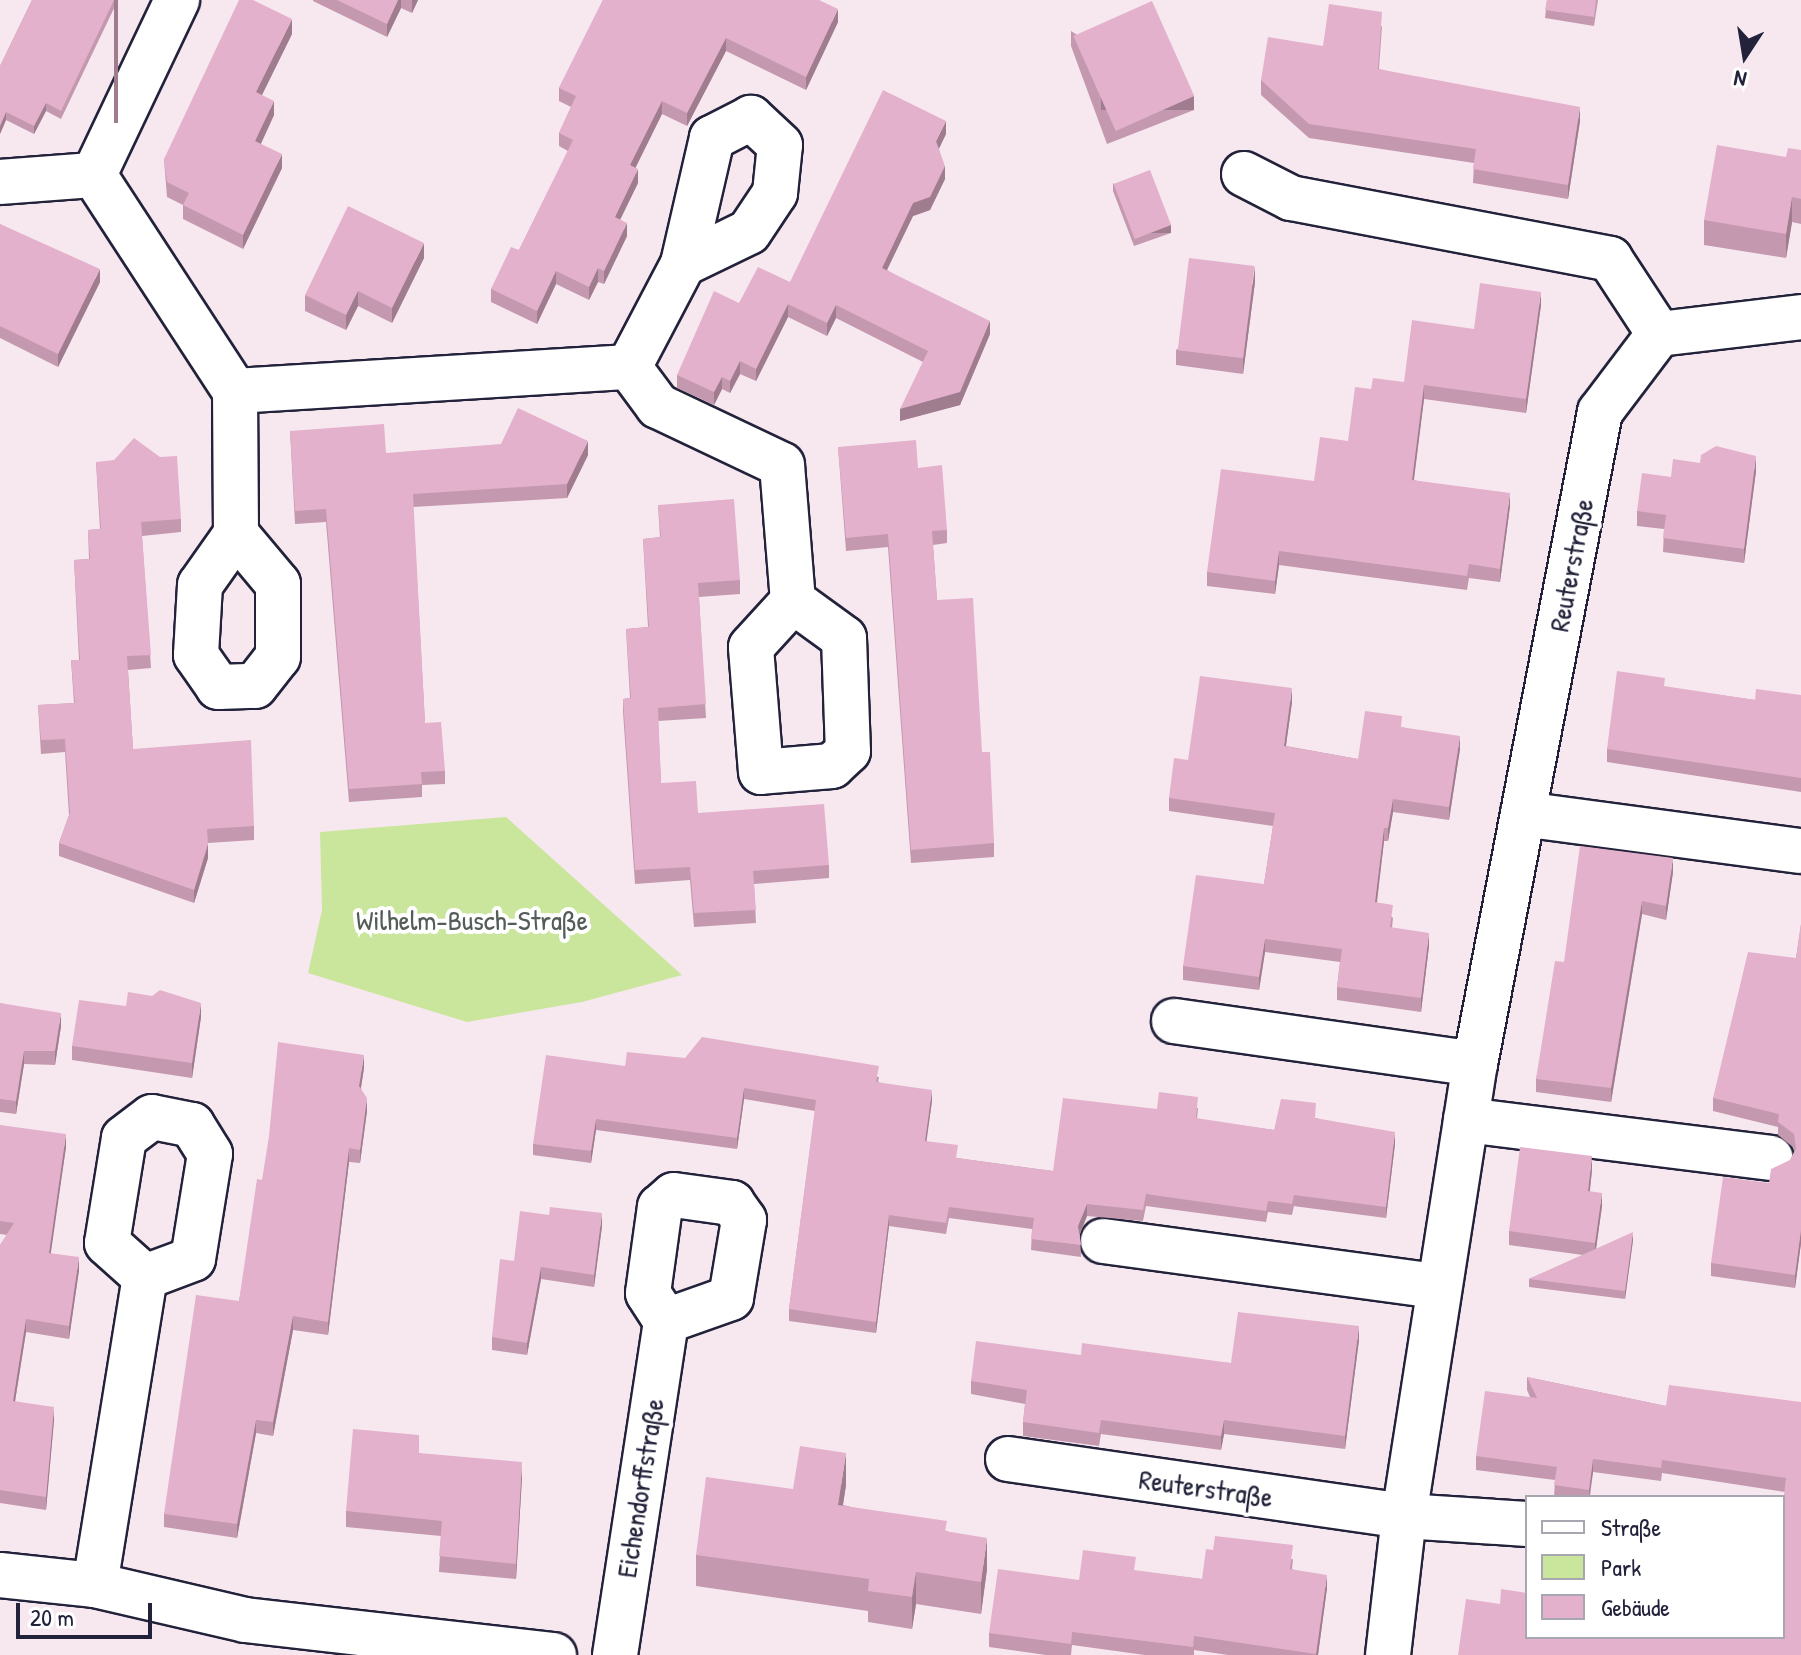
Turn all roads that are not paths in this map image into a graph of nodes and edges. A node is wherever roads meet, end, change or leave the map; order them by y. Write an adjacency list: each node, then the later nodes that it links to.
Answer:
1 (177, 0): 3 (street)
2 (1244, 174): 7 (street)
3 (94, 175): 4 (street); 9 (street)
4 (0, 182)
5 (683, 264): 8 (street)
6 (1801, 317): 7 (street)
7 (1659, 334): 12 (street, Reuterstraße)
8 (629, 367): 9 (street); 11 (street)
9 (235, 391): 10 (street)
10 (236, 534)
11 (793, 601)
12 (1523, 814): 13 (street); 15 (street, Reuterstraße)
13 (1801, 851)
14 (1174, 1021): 15 (street)
15 (1475, 1064): 16 (street, Reuterstraße)
16 (1466, 1120): 17 (street); 20 (street, Reuterstraße)
17 (1771, 1158)
18 (1103, 1241): 20 (street)
19 (145, 1277): 26 (street)
20 (1438, 1286): 23 (street, Reuterstraße)
21 (666, 1321): 28 (street, Eichendorffstraße)
22 (1008, 1459): 23 (street, Reuterstraße)
23 (1404, 1516): 24 (street, Reuterstraße); 29 (street, Reuterstraße)
24 (1525, 1524)
25 (0, 1575): 26 (street)
26 (95, 1585): 27 (street)
27 (554, 1655)
28 (615, 1655)
29 (1388, 1655)

